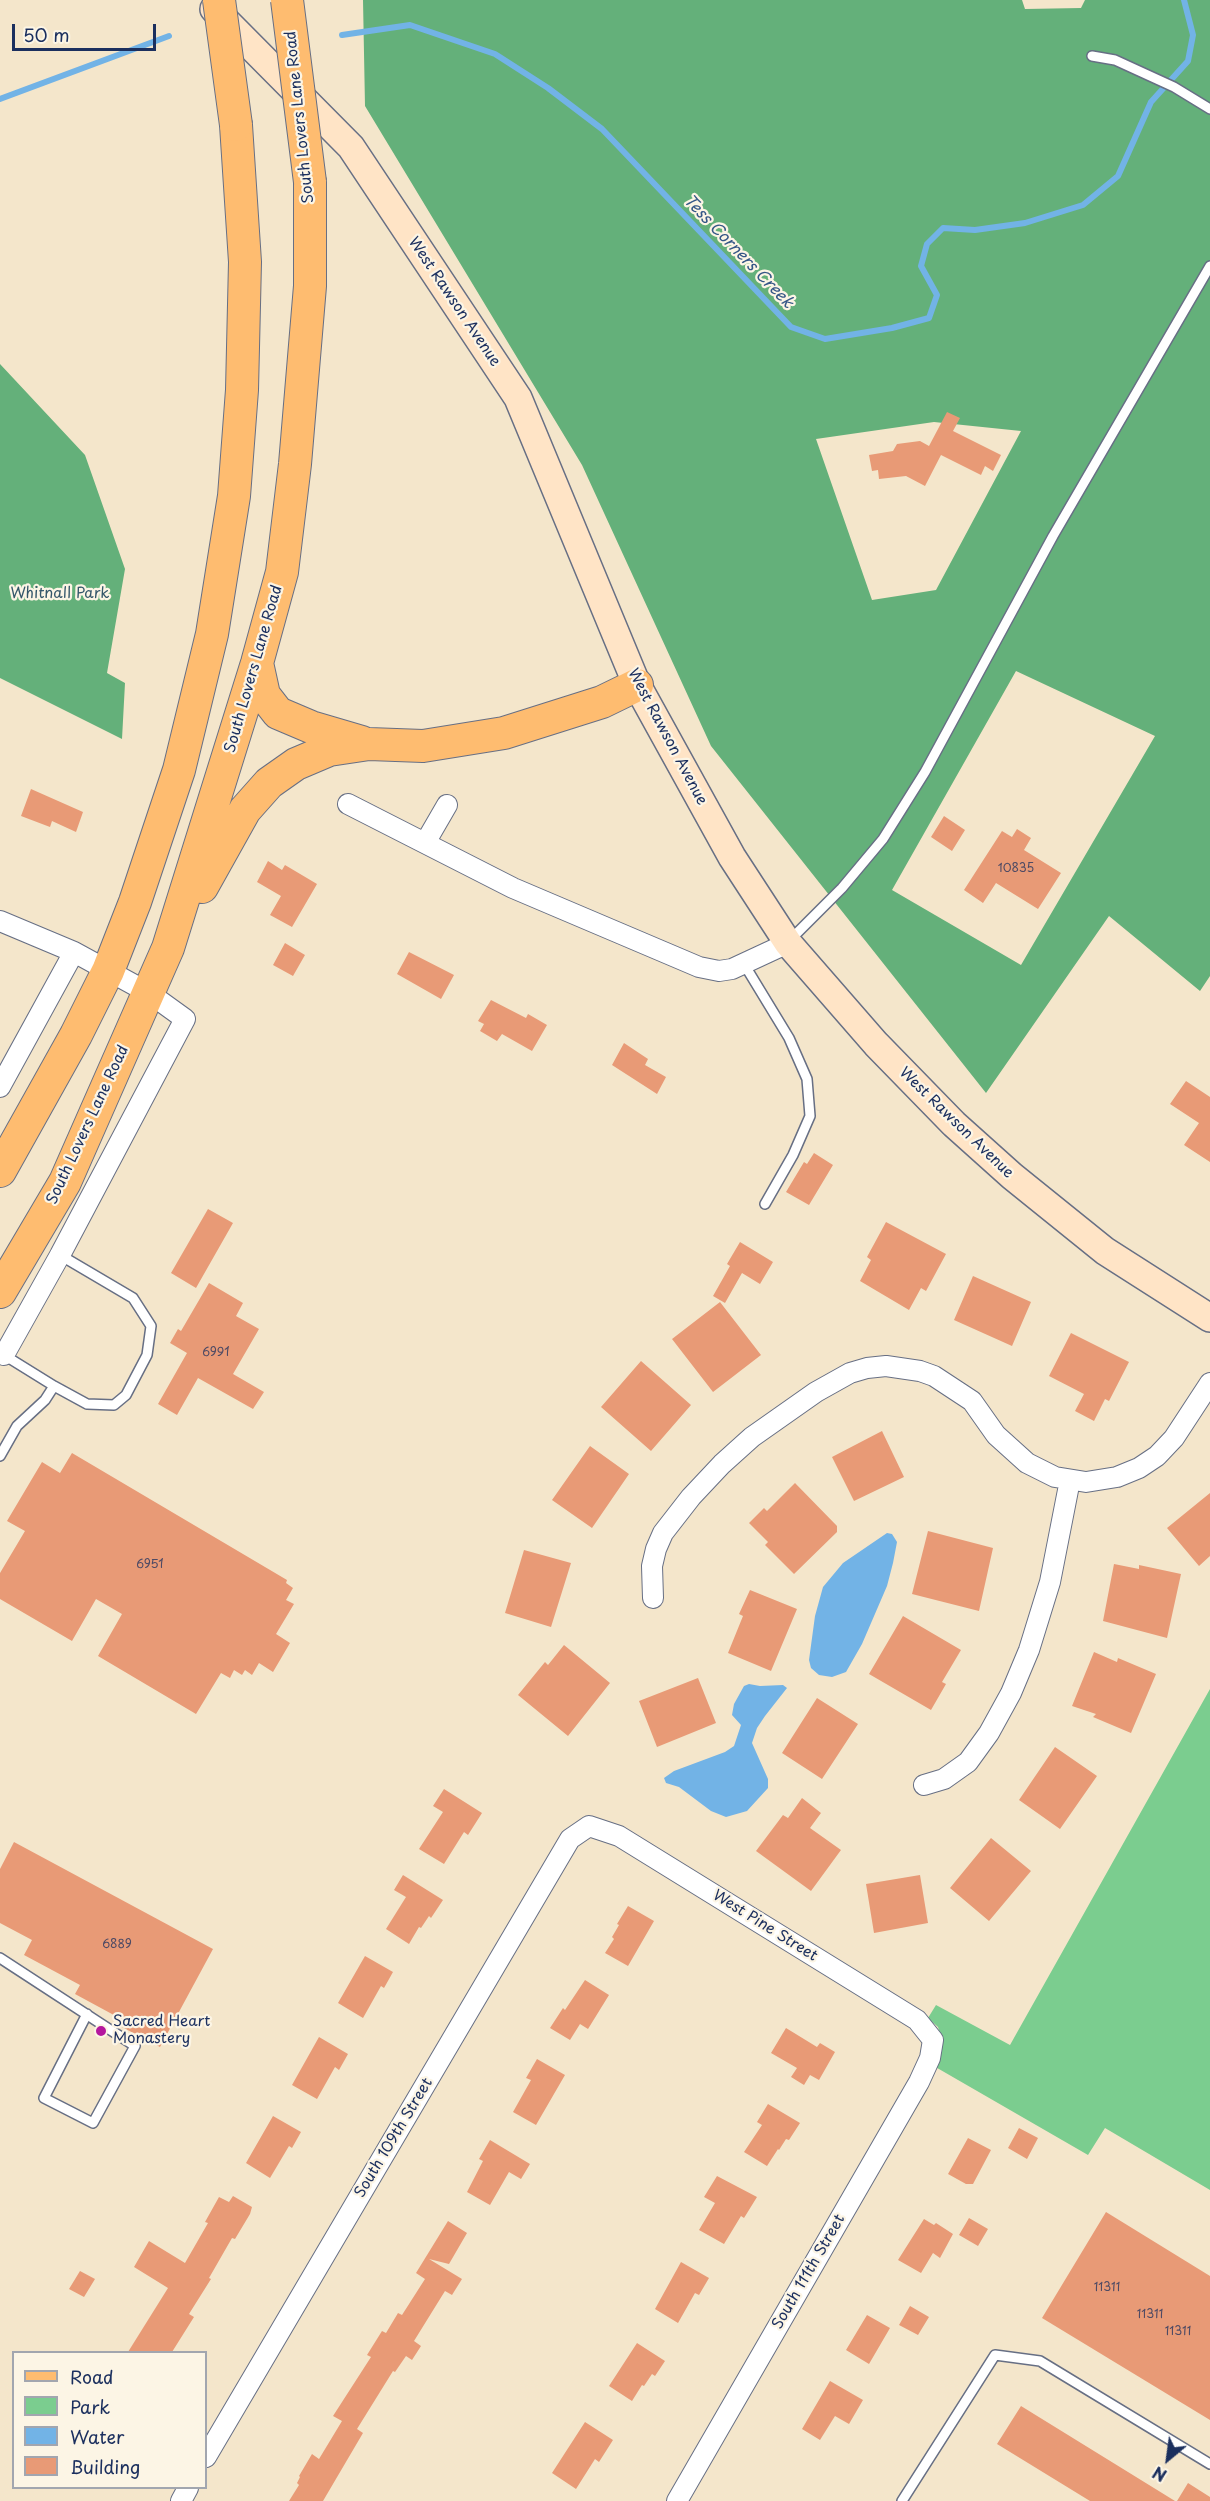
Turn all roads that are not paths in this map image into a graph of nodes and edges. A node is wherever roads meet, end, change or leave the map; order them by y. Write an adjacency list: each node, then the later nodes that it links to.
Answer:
1 (205, 0): 8 (street, West Rawson Avenue)
2 (219, 0): 18 (main road, South Lovers Lane Road, bridge)
3 (287, 0): 7 (main road, South Lovers Lane Road, bridge)
4 (1092, 56): 5 (lane)
5 (1210, 109)
6 (1210, 266): 14 (lane)
7 (257, 663): 9 (main road); 15 (main road, South Lovers Lane Road)
8 (637, 685): 9 (main road); 14 (street, West Rawson Avenue)
9 (369, 744): 15 (main road)
10 (348, 804): 12 (street)
11 (447, 805): 12 (street)
12 (425, 843): 17 (street)
13 (0, 921): 16 (street)
14 (788, 943): 17 (street); 24 (street, West Rawson Avenue)
15 (168, 948): 18 (main road, South Lovers Lane Road)
16 (74, 952): 18 (street); 19 (street)
17 (744, 964): 21 (lane)
18 (128, 982): 20 (main road, South Lovers Lane Road); 22 (street); 23 (main road, South Lovers Lane Road)
19 (0, 1087)
20 (0, 1171)
21 (765, 1204)
22 (60, 1255): 25 (street); 27 (lane)
23 (0, 1292)
24 (1210, 1317)
25 (2, 1353): 27 (lane)
26 (1210, 1383): 29 (street)
27 (54, 1386): 28 (lane)
28 (0, 1456)
29 (1070, 1480): 30 (street); 31 (street)
30 (652, 1598)
31 (924, 1785)
32 (589, 1826): 35 (street, West Pine Street); 36 (street, South 109th Street)
33 (0, 1958): 34 (lane)
34 (87, 2014): 34 (lane)
35 (933, 2040): 38 (street, South 111th Street)
36 (207, 2455)
37 (1210, 2464): 39 (lane)
38 (677, 2501)
39 (902, 2501)

